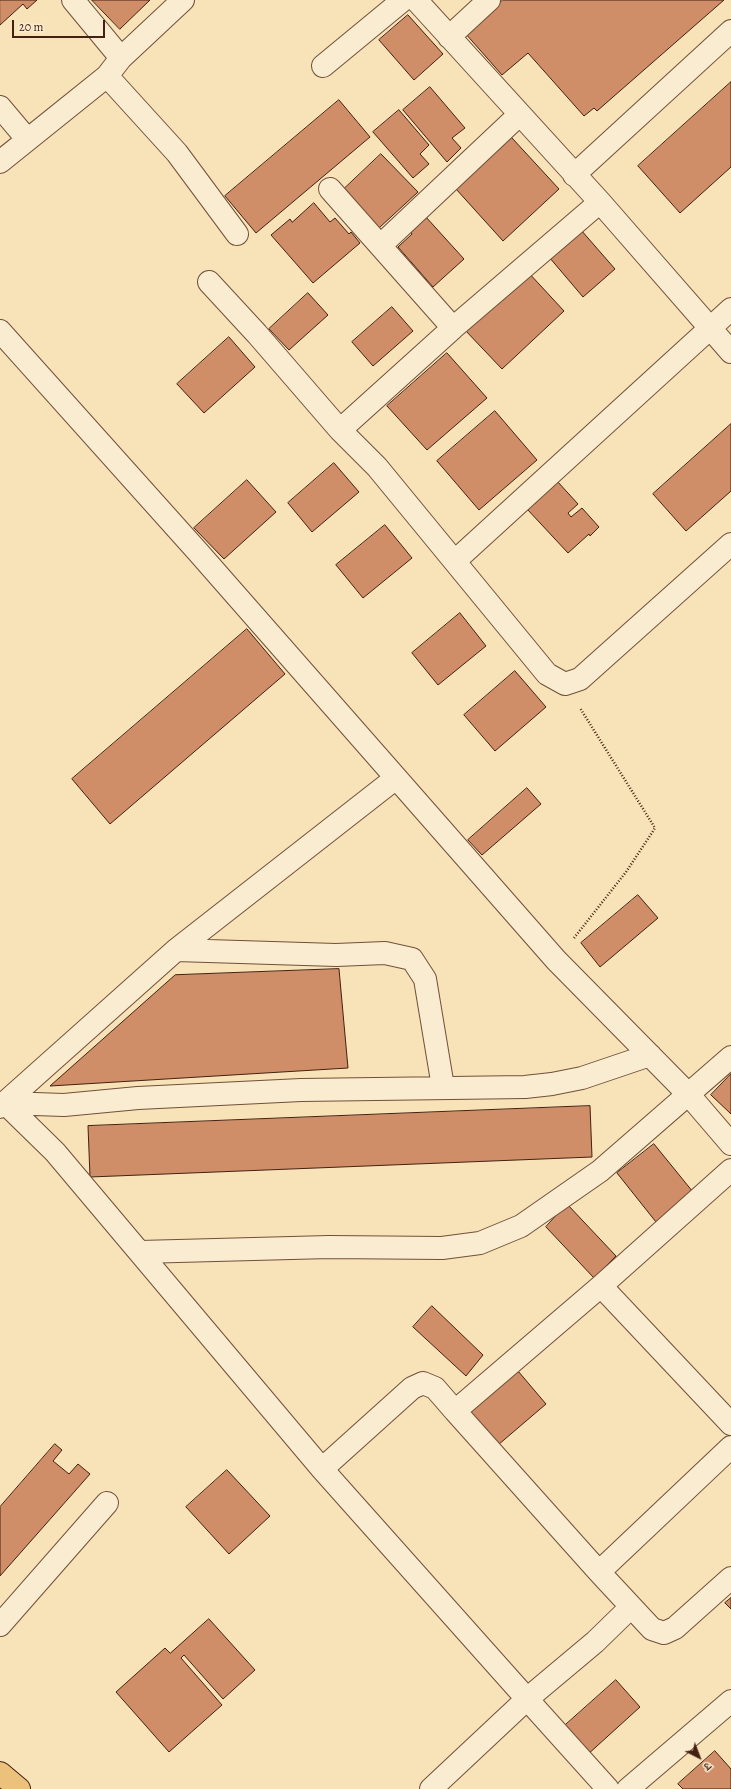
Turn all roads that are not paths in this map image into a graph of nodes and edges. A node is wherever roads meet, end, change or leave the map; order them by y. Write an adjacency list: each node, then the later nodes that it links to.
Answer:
1 (73, 0): 8 (street)
2 (183, 0): 8 (street)
3 (402, 0): 9 (street)
4 (416, 0): 7 (street)
5 (489, 0): 7 (street)
6 (731, 31): 15 (street)
7 (449, 37): 12 (street)
8 (121, 58): 10 (street)
9 (323, 66)
10 (107, 76): 13 (street); 18 (street)
11 (0, 107): 13 (street)
12 (519, 115): 15 (street); 19 (street)
13 (28, 139): 14 (street)
14 (0, 162)
15 (574, 175): 17 (street)
16 (330, 190): 19 (street)
17 (600, 202): 22 (street); 23 (street)
18 (237, 234)
19 (381, 245): 22 (street)
20 (209, 282): 26 (street)
21 (731, 309): 23 (street)
22 (453, 328): 26 (street)
23 (709, 329): 25 (street); 28 (street)
24 (0, 331): 29 (street)
25 (731, 352)
26 (340, 430): 28 (street)
27 (731, 544): 28 (street)
28 (455, 561)
29 (396, 778): 30 (street); 31 (street)
30 (176, 950): 33 (street); 35 (street)
31 (650, 1055): 33 (street); 34 (street)
32 (731, 1057): 34 (street)
33 (444, 1087): 35 (street)
34 (689, 1095): 36 (street); 38 (street)
35 (3, 1105): 38 (street)
36 (731, 1144)
37 (731, 1170): 39 (street)
38 (140, 1252): 43 (street)
39 (601, 1286): 40 (street); 41 (street)
40 (455, 1411): 43 (street); 45 (street)
41 (731, 1424)
42 (731, 1447): 45 (street)
43 (322, 1469): 49 (street)
44 (107, 1503): 48 (street)
45 (599, 1572): 47 (street)
46 (731, 1578): 47 (street)
47 (630, 1607): 49 (street)
48 (0, 1625)
49 (527, 1699): 53 (street); 54 (street)
50 (731, 1701): 55 (street)
51 (0, 1773): 52 (highway)
52 (20, 1789)
53 (431, 1789)
54 (608, 1789)
55 (628, 1789)

